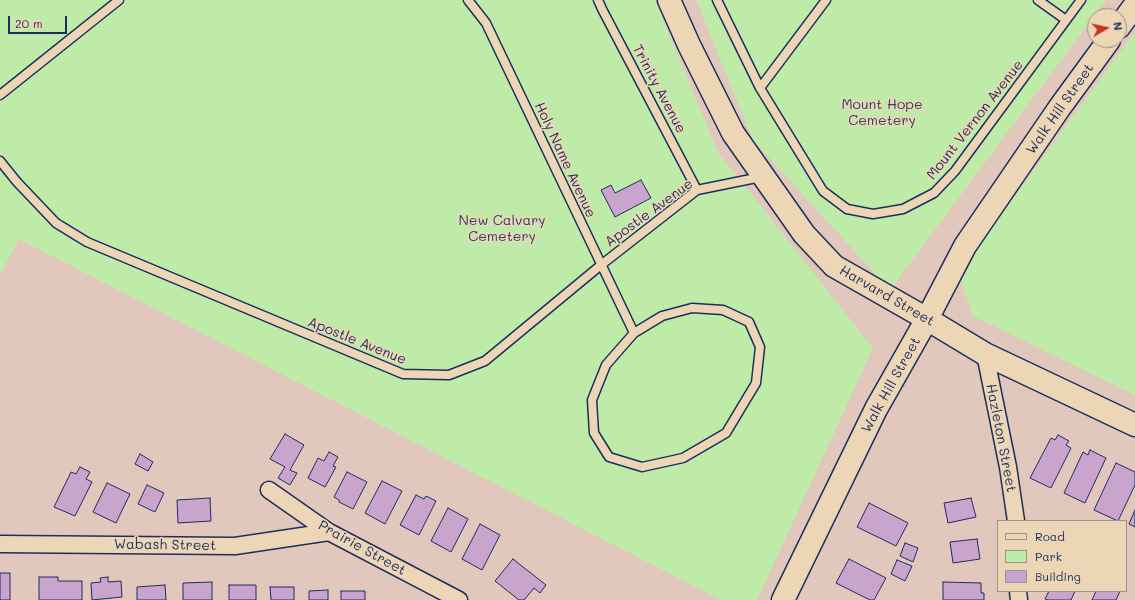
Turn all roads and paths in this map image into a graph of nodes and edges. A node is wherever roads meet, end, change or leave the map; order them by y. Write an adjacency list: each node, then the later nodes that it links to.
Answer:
1 (119, 0): 14 (lane)
2 (468, 0): 18 (lane, Holy Name Avenue)
3 (598, 0): 17 (lane, Trinity Avenue)
4 (669, 0): 16 (main road, Harvard Street)
5 (717, 0): 13 (lane, Mount Vernon Avenue)
6 (826, 0): 13 (lane)
7 (1038, 0): 11 (lane)
8 (1080, 0): 11 (lane, Mount Vernon Avenue)
9 (1135, 5): 10 (main road)
10 (1127, 16)
11 (1066, 20): 13 (lane, Mount Vernon Avenue)
12 (1103, 48): 19 (main road, Walk Hill Street)
13 (760, 88)
14 (0, 95)
15 (0, 160): 18 (lane, Apostle Avenue)
16 (764, 177): 17 (lane, Apostle Avenue); 19 (main road, Harvard Street)
17 (698, 190): 18 (lane, Apostle Avenue)
18 (601, 265): 20 (lane, Holy Name Avenue)
19 (927, 319): 21 (main road, Harvard Street); 28 (main road, Walk Hill Street)
20 (634, 333): 20 (lane)
21 (985, 354): 22 (main road, Harvard Street); 24 (street, Hazleton Street)
22 (1135, 425)
23 (269, 490): 25 (street, Prairie Street)
24 (1016, 520)
25 (329, 532): 26 (street, Wabash Street); 27 (street, Prairie Street)
26 (0, 544)
27 (459, 600)
28 (783, 600)

